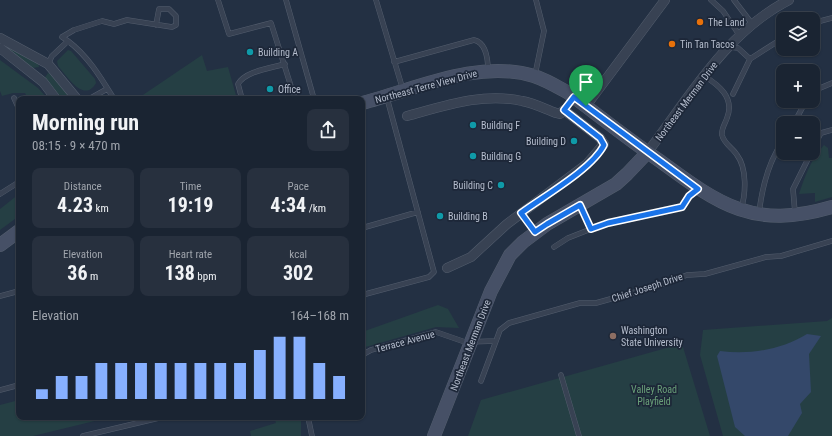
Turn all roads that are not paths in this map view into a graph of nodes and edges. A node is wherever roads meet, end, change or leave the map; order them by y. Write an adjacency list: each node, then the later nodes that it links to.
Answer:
1 (218, 0): 23 (lane)
2 (286, 0): 39 (lane)
3 (376, 0): 21 (lane)
4 (536, 0): 26 (lane)
5 (665, 0): 45 (street)
6 (711, 0): 14 (lane)
7 (734, 0): 13 (lane)
8 (789, 0): 9 (street, Northeast Merman Drive)
9 (779, 2): 13 (street, Northeast Merman Drive)
10 (832, 18): 11 (lane)
11 (820, 21)
12 (156, 25): 12 (lane); 16 (lane)
13 (753, 25): 14 (street, Northeast Merman Drive)
14 (740, 36): 18 (street, Northeast Merman Drive)
15 (0, 38): 22 (street)
16 (68, 41): 22 (lane); 30 (lane)
17 (776, 42): 20 (lane)
18 (730, 46): 20 (lane); 27 (street, Northeast Merman Drive)
19 (0, 48): 25 (street)
20 (750, 58): 32 (lane)
21 (394, 62): 24 (lane); 31 (lane)
22 (48, 64): 25 (street); 34 (street)
23 (284, 64): 37 (lane); 38 (lane)
24 (488, 71): 26 (main road, Northeast Terre View Drive); 31 (main road, Northeast Terre View Drive)
25 (35, 76): 33 (street)
26 (534, 76): 41 (main road, Northeast Terre View Drive)
27 (704, 76): 50 (street, Northeast Merman Drive); 58 (lane)
28 (832, 84): 29 (lane)
29 (820, 88)
30 (108, 89): 35 (lane); 36 (lane)
31 (403, 92): 40 (main road, Northeast Terre View Drive)
32 (733, 94)
33 (54, 96)
34 (75, 96)
35 (95, 96)
36 (112, 96)
37 (241, 96)
38 (294, 96)
39 (313, 96)
40 (387, 96): 44 (main road, Northeast Terre View Drive); 59 (lane)
41 (574, 97): 45 (main road, Northeast Terre View Drive); 46 (street)
42 (14, 98): 43 (lane)
43 (16, 102)
44 (365, 102)
45 (586, 106): 50 (main road, Northeast Terre View Drive)
46 (564, 110): 47 (street); 60 (street)
47 (407, 116)
48 (832, 130): 49 (lane)
49 (820, 135)
50 (647, 153): 54 (main road, Northeast Terre View Drive); 56 (main road, Northeast Merman Drive)
51 (776, 153): 61 (lane)
52 (808, 160): 62 (lane)
53 (16, 184): 55 (lane)
54 (698, 189): 58 (main road, Northeast Terre View Drive); 64 (lane)
55 (0, 194)
56 (580, 205): 64 (lane); 65 (main road, Northeast Merman Drive)
57 (832, 207): 62 (main road, Northeast Terre View Drive)
58 (740, 209): 61 (main road, Northeast Terre View Drive)
59 (418, 212): 63 (lane); 72 (lane)
60 (521, 213): 65 (lane); 70 (street)
61 (758, 214): 62 (main road, Northeast Terre View Drive)
62 (795, 215)
63 (365, 227)
64 (591, 229): 69 (lane)
65 (535, 232): 75 (main road, Northeast Merman Drive)
66 (16, 233): 68 (main road)
67 (832, 241): 74 (lane, Chief Joseph Drive)
68 (0, 245)
69 (554, 247)
70 (447, 268)
71 (16, 292): 73 (lane)
72 (365, 294)
73 (0, 296)
74 (496, 341): 75 (lane); 78 (lane, Chief Joseph Drive)
75 (471, 342): 76 (lane, Terrace Avenue); 85 (main road, Northeast Merman Drive)
76 (365, 353)
77 (561, 375): 86 (lane)
78 (481, 381)
79 (16, 386): 80 (lane)
80 (0, 390)
81 (150, 420): 83 (lane)
82 (309, 420): 84 (lane)
83 (83, 436)
84 (312, 436)
85 (434, 436)
86 (579, 436)

